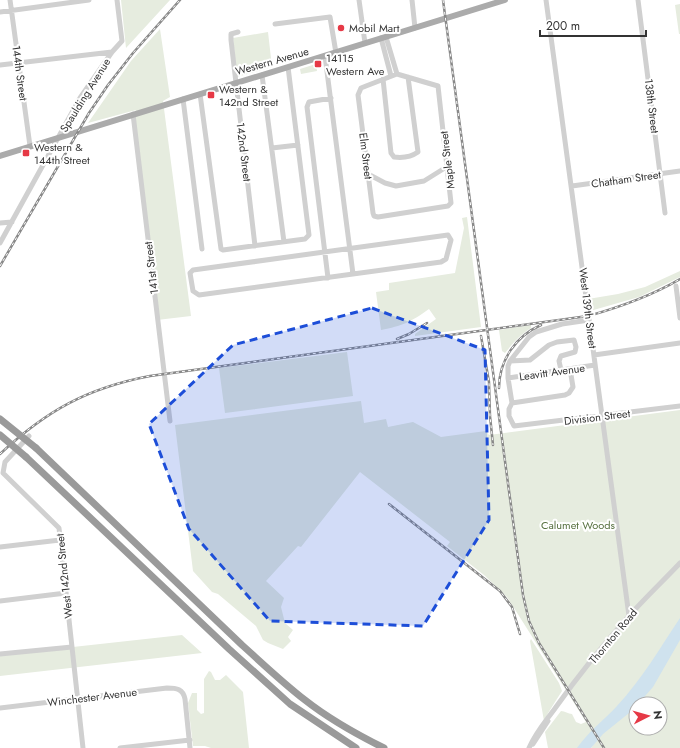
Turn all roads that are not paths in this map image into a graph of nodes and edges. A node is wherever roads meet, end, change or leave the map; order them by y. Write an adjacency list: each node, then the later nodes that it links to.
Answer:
1 (10, 0): 10 (street, 144th Street)
2 (89, 0): 10 (street)
3 (117, 0): 17 (street)
4 (359, 0): 16 (street)
5 (412, 0): 13 (street)
6 (505, 0): 9 (main road, Western Avenue)
7 (546, 0): 42 (street, West 139th Street)
8 (638, 0): 41 (street, 138th Street)
9 (498, 1): 13 (main road, Western Avenue)
10 (12, 10): 11 (street); 20 (street, 144th Street)
11 (0, 12)
12 (275, 24): 18 (street)
13 (415, 28): 15 (main road, Western Avenue)
14 (238, 32): 28 (street, 142nd Street)
15 (384, 38): 16 (main road, Western Avenue); 23 (street); 25 (street)
16 (365, 43): 18 (main road, Western Avenue)
17 (112, 52): 20 (street); 33 (street, Spaulding Avenue)
18 (336, 53): 19 (main road, Western Avenue)
19 (325, 56): 22 (main road, Western Avenue); 30 (street)
20 (18, 63): 21 (street); 35 (street, 144th Street)
21 (0, 66)
22 (288, 67): 24 (main road, Western Avenue); 34 (street)
23 (397, 74): 25 (street); 26 (street)
24 (262, 75): 28 (main road, Western Avenue); 36 (street)
25 (391, 76): 27 (street)
26 (408, 77): 27 (street); 38 (street, Maple Street)
27 (382, 79): 40 (street, Elm Street)
28 (235, 82): 29 (main road, Western Avenue); 49 (street, 142nd Street)
29 (200, 94): 31 (main road, Western Avenue); 49 (street)
30 (330, 98): 51 (street); 52 (street)
31 (183, 99): 32 (main road, Western Avenue); 50 (street)
32 (133, 114): 33 (main road, Western Avenue); 69 (street, 141st Street)
33 (57, 138): 35 (main road, Western Avenue); 45 (street, Spaulding Avenue)
34 (298, 145): 36 (street); 47 (street)
35 (30, 146): 37 (main road, Western Avenue)
36 (272, 148): 47 (street)
37 (0, 156)
38 (448, 166): 40 (street); 44 (street, Maple Street)
39 (680, 172): 41 (street, Chatham Street)
40 (368, 174): 44 (street, Elm Street)
41 (660, 174): 42 (street, Chatham Street); 43 (street, 138th Street)
42 (572, 186): 57 (street, West 139th Street)
43 (665, 213)
44 (374, 216)
45 (12, 222): 46 (street); 48 (street, Spaulding Avenue)
46 (0, 223)
47 (284, 242): 49 (street)
48 (0, 243)
49 (255, 246)
50 (202, 249)
51 (350, 249): 52 (street); 53 (street); 53 (street)
52 (326, 252): 54 (street); 54 (street)
53 (353, 274): 54 (street)
54 (328, 278)
55 (676, 286): 56 (street)
56 (680, 318)
57 (589, 320): 59 (street, West 139th Street); 60 (street)
58 (680, 343): 59 (street)
59 (594, 355): 61 (street, West 139th Street)
60 (510, 361): 63 (street); 64 (street)
61 (595, 365): 62 (street, Leavitt Avenue); 67 (street, West 139th Street)
62 (570, 369): 63 (street, Leavitt Avenue); 65 (street)
63 (562, 370): 64 (street, Leavitt Avenue)
64 (508, 378): 65 (street)
65 (512, 403): 67 (street, Division Street)
66 (680, 406): 67 (street, Division Street)
67 (602, 416): 77 (street, West 139th Street)
68 (0, 419): 87 (highway, bridge)
69 (170, 421)
70 (0, 435): 86 (highway, bridge)
71 (29, 436): 72 (street, West 142nd Street)
72 (60, 540): 73 (street); 75 (street, West 142nd Street)
73 (0, 547)
74 (680, 563): 77 (street, Thornton Road)
75 (66, 593): 76 (street); 78 (street, West 142nd Street)
76 (0, 601)
77 (628, 616): 88 (street, Thornton Road)
78 (72, 647): 79 (street); 80 (street, West 142nd Street)
79 (0, 654)
80 (78, 699): 81 (street, Winchester Avenue); 82 (street, Winchester Avenue); 83 (street, West 142nd Street)
81 (0, 708)
82 (190, 740): 84 (street); 85 (street)
83 (83, 748)
84 (120, 748)
85 (190, 748)
86 (356, 748)
87 (384, 748)
88 (530, 748)

